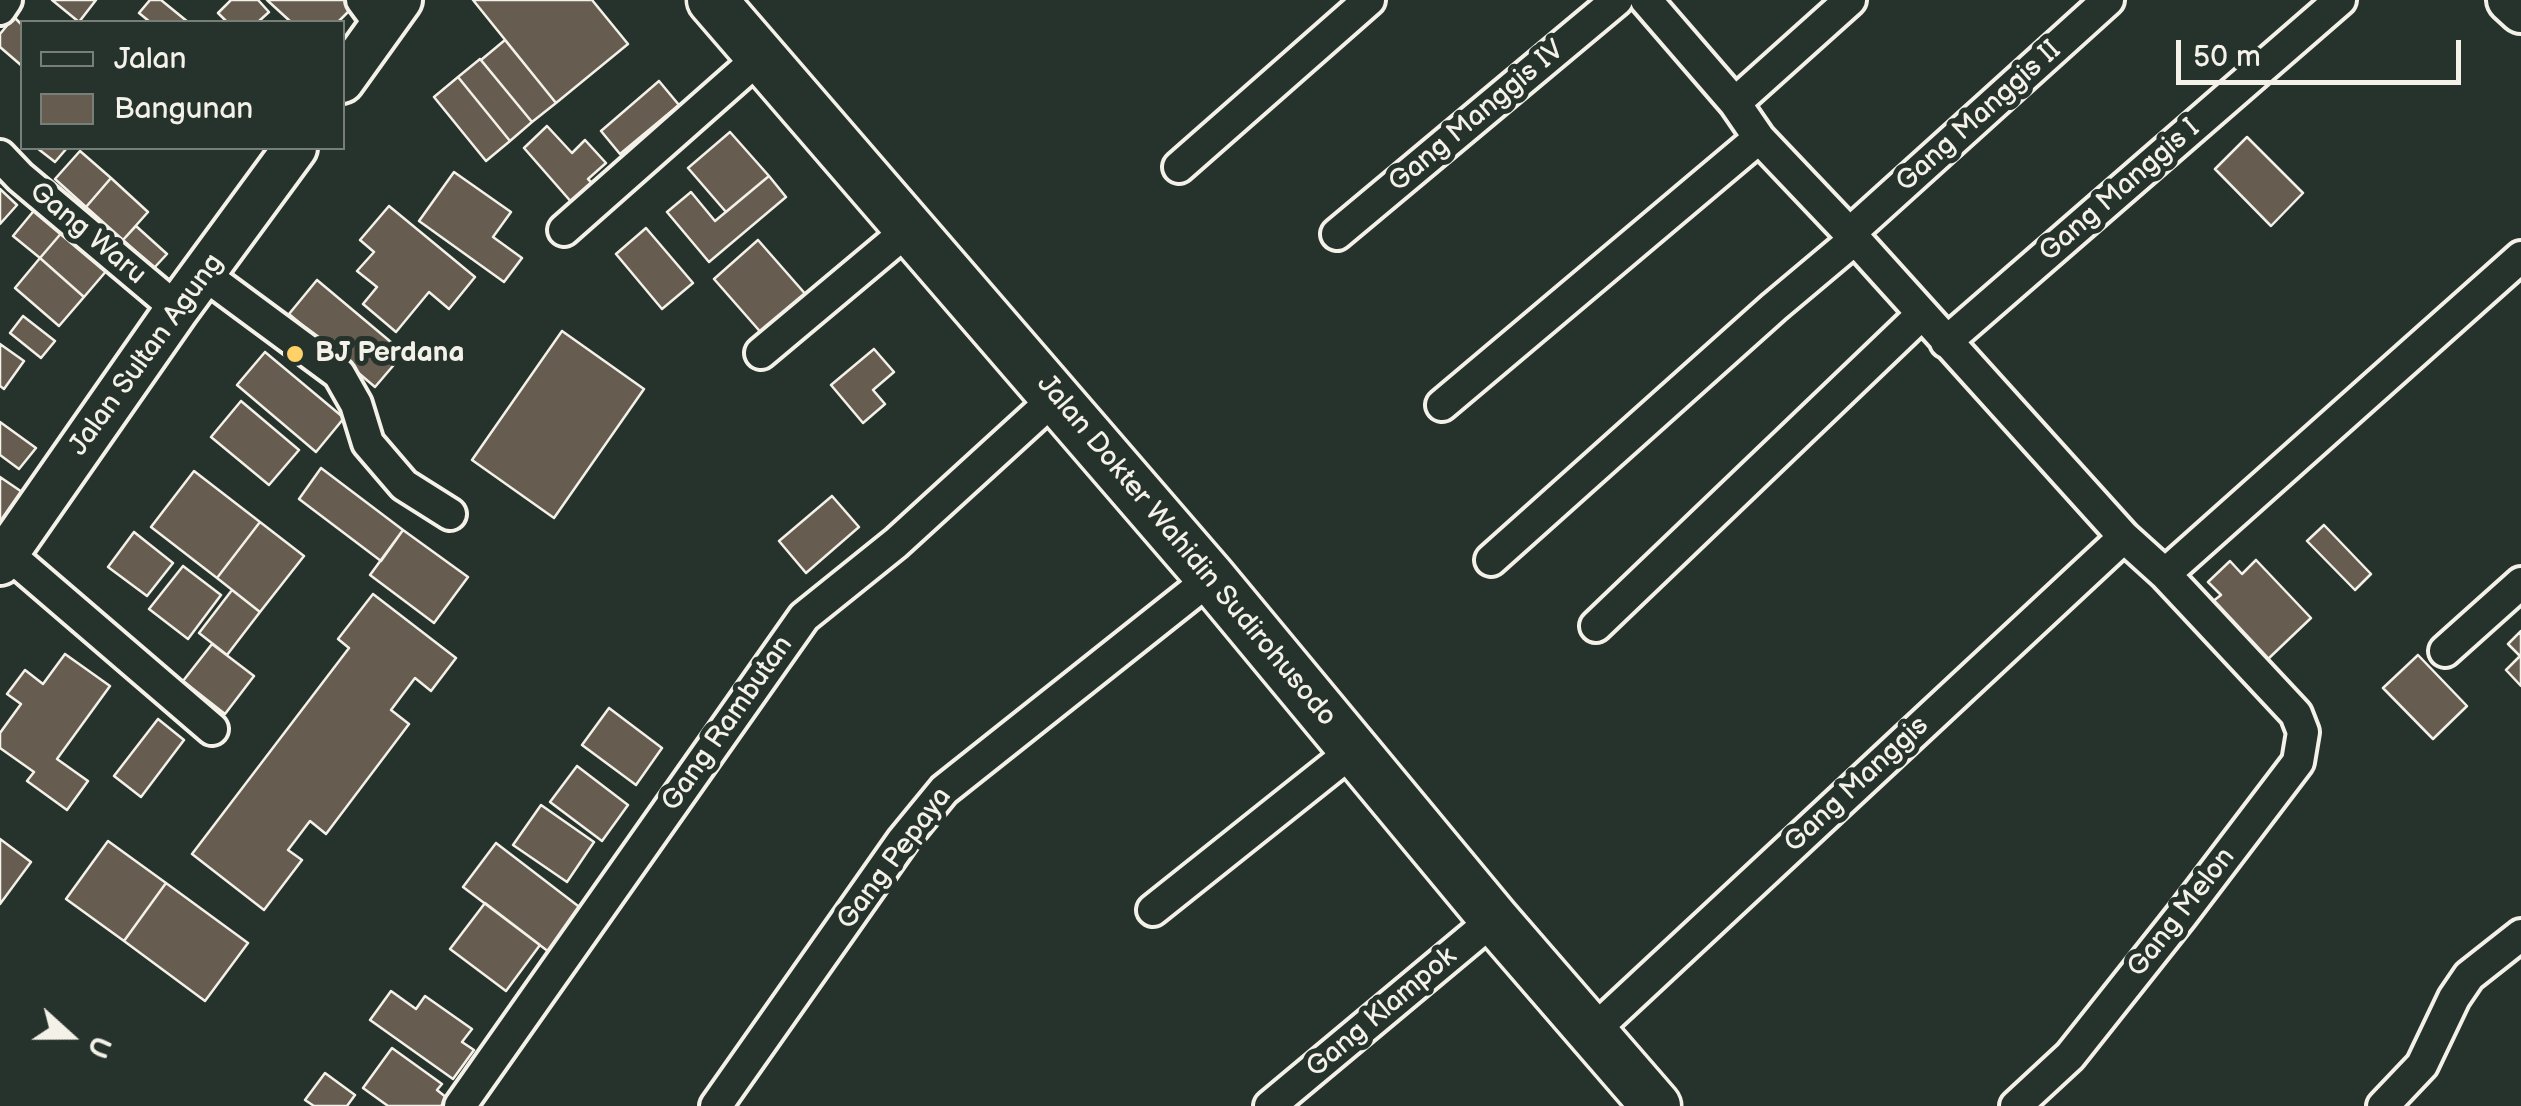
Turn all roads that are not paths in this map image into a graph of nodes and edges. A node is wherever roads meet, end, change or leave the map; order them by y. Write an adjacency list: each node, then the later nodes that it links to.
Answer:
1 (6, 0): 10 (street)
2 (712, 0): 13 (main road, Jalan Dokter Wahidin Sudirohusodo)
3 (1370, 0): 19 (street)
4 (1617, 0): 22 (street, Gang Manggis IV)
5 (1646, 0): 15 (street)
6 (1850, 0): 15 (street)
7 (2108, 0): 23 (street, Gang Manggis II)
8 (2340, 0): 28 (street, Gang Manggis I)
9 (2509, 0): 12 (main road)
10 (0, 9)
11 (381, 9): 14 (main road)
12 (2521, 11)
13 (761, 56): 20 (main road, Jalan Dokter Wahidin Sudirohusodo); 21 (street)
14 (345, 75)
15 (1735, 103): 16 (street)
16 (1759, 138): 23 (street); 31 (street)
17 (294, 150): 25 (main road, Jalan Sultan Agung)
18 (0, 156): 26 (street, Gang Waru)
19 (1178, 167)
20 (909, 229): 29 (street); 30 (main road, Jalan Dokter Wahidin Sudirohusodo)
21 (564, 230)
22 (1337, 234)
23 (1852, 236): 27 (street); 35 (street, Gang Manggis II)
24 (2521, 256): 36 (street)
25 (205, 275): 26 (main road, Jalan Sultan Agung); 32 (street)
26 (177, 309): 34 (main road, Jalan Sultan Agung)
27 (1922, 314): 28 (street); 39 (street)
28 (1946, 342): 33 (street)
29 (762, 353)
30 (1056, 396): 37 (main road, Jalan Dokter Wahidin Sudirohusodo); 48 (street, Gang Rambutan)
31 (1442, 405)
32 (450, 514)
33 (2124, 538): 36 (street); 46 (street, Gang Manggis)
34 (3, 558): 41 (street)
35 (1491, 560)
36 (2165, 574): 51 (street, Gang Melon)
37 (1211, 578): 42 (main road, Jalan Dokter Wahidin Sudirohusodo); 49 (street, Gang Pepaya)
38 (2521, 583): 40 (street)
39 (1596, 626)
40 (2446, 651)
41 (212, 729)
42 (1355, 749): 43 (street); 44 (main road, Jalan Dokter Wahidin Sudirohusodo)
43 (1153, 910)
44 (1494, 919): 46 (main road, Jalan Dokter Wahidin Sudirohusodo); 50 (street, Gang Klampok)
45 (2521, 936): 52 (street)
46 (1590, 1033): 47 (main road, Jalan Dokter Wahidin Sudirohusodo)
47 (1642, 1101)
48 (460, 1106)
49 (716, 1106)
50 (1270, 1106)
51 (2016, 1106)
52 (2383, 1106)

